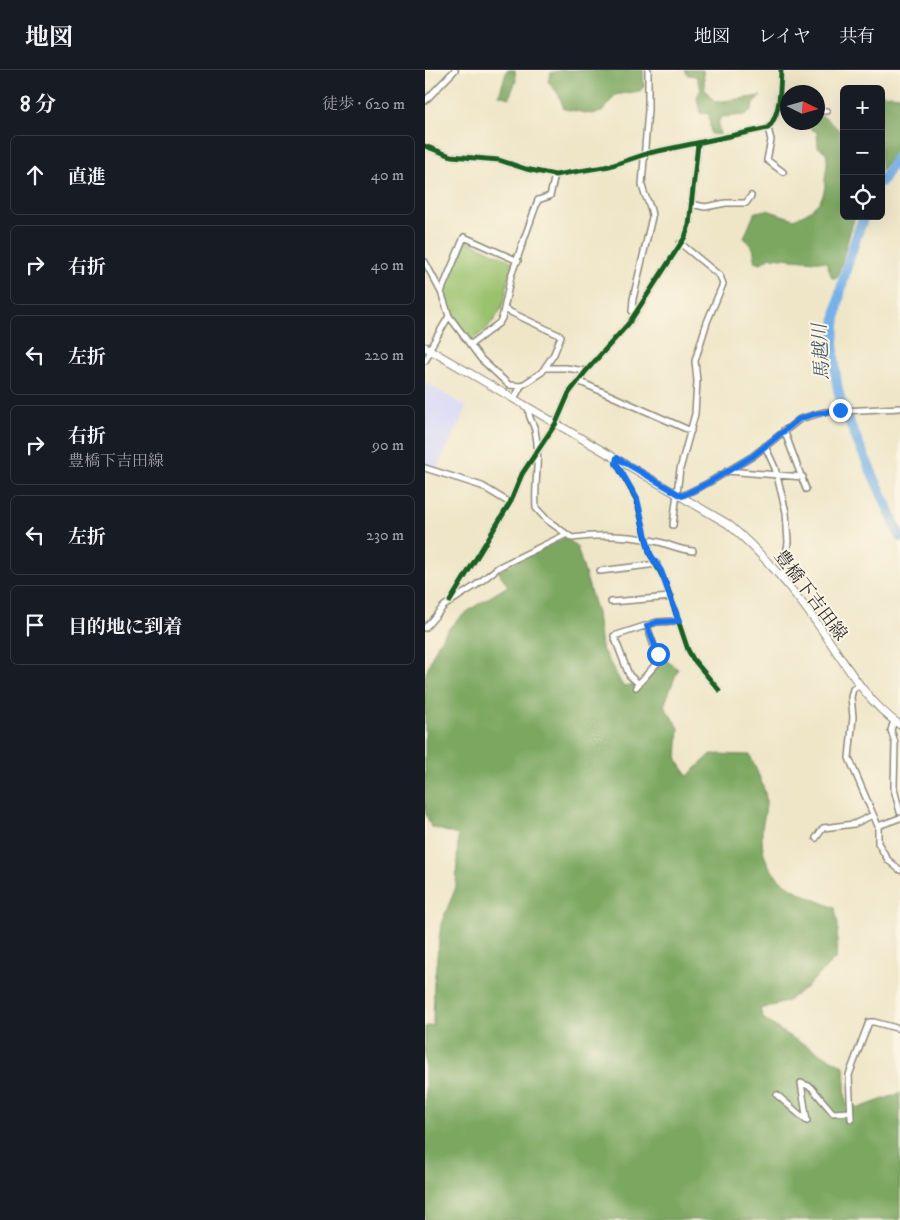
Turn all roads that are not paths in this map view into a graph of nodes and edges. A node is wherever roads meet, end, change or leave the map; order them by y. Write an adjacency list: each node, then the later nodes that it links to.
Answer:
1 (455, 70): 4 (street)
2 (648, 70): 9 (street)
3 (781, 70): 5 (street)
4 (425, 101)
5 (778, 105): 6 (street)
6 (767, 128): 7 (street); 10 (street)
7 (698, 144): 9 (street); 13 (street)
8 (425, 146): 11 (street)
9 (643, 156): 11 (street); 19 (street)
10 (783, 172)
11 (555, 175): 15 (street)
12 (751, 196): 13 (street)
13 (691, 204): 14 (street)
14 (681, 243): 19 (street); 33 (street)
15 (518, 261): 17 (street); 18 (street)
16 (425, 262): 17 (street)
17 (441, 292): 20 (street)
18 (504, 309): 21 (street); 24 (street)
19 (634, 315): 25 (street)
20 (449, 316): 21 (street); 22 (street)
21 (470, 345): 27 (street)
22 (428, 349): 23 (street); 28 (main road, 豊橋下吉田線)
23 (425, 361)
24 (545, 368): 25 (street); 27 (street)
25 (586, 371): 26 (street)
26 (578, 381): 31 (street); 33 (street)
27 (521, 386): 28 (street)
28 (514, 399): 29 (main road, 豊橋下吉田線)
29 (529, 408): 31 (main road, 豊橋下吉田線); 35 (street)
30 (900, 408): 32 (street)
31 (556, 423): 35 (street); 36 (main road, 豊橋下吉田線)
32 (784, 430): 34 (street); 40 (street)
33 (691, 431): 42 (street)
34 (765, 446): 38 (street); 39 (street)
35 (538, 449): 43 (street); 45 (street)
36 (617, 458): 42 (main road, 豊橋下吉田線); 46 (street)
37 (425, 468): 43 (street)
38 (727, 471): 39 (street); 42 (street)
39 (777, 476): 40 (street); 50 (street)
40 (803, 477): 41 (street)
41 (806, 489)
42 (679, 495): 44 (street); 50 (main road, 豊橋下吉田線)
43 (510, 503): 52 (street)
44 (673, 525)
45 (565, 535): 46 (street); 52 (street)
46 (646, 539): 47 (street); 48 (street)
47 (693, 551)
48 (657, 564): 49 (street); 51 (street)
49 (600, 570)
50 (783, 578): 57 (main road, 豊橋下吉田線)
51 (671, 597): 53 (street); 54 (street)
52 (450, 601): 56 (street)
53 (611, 602)
54 (679, 621): 55 (street); 58 (street)
55 (647, 626): 55 (street)
56 (425, 628)
57 (859, 685): 59 (main road, 豊橋下吉田線); 61 (street)
58 (719, 690)
59 (897, 723): 60 (street)
60 (900, 812)
61 (873, 815): 63 (street); 64 (street)
62 (900, 818): 63 (street)
63 (878, 826): 65 (street)
64 (816, 838)
65 (900, 870)
66 (900, 1029): 68 (street)
67 (777, 1095): 68 (street)
68 (850, 1112): 69 (street)
69 (851, 1119)

